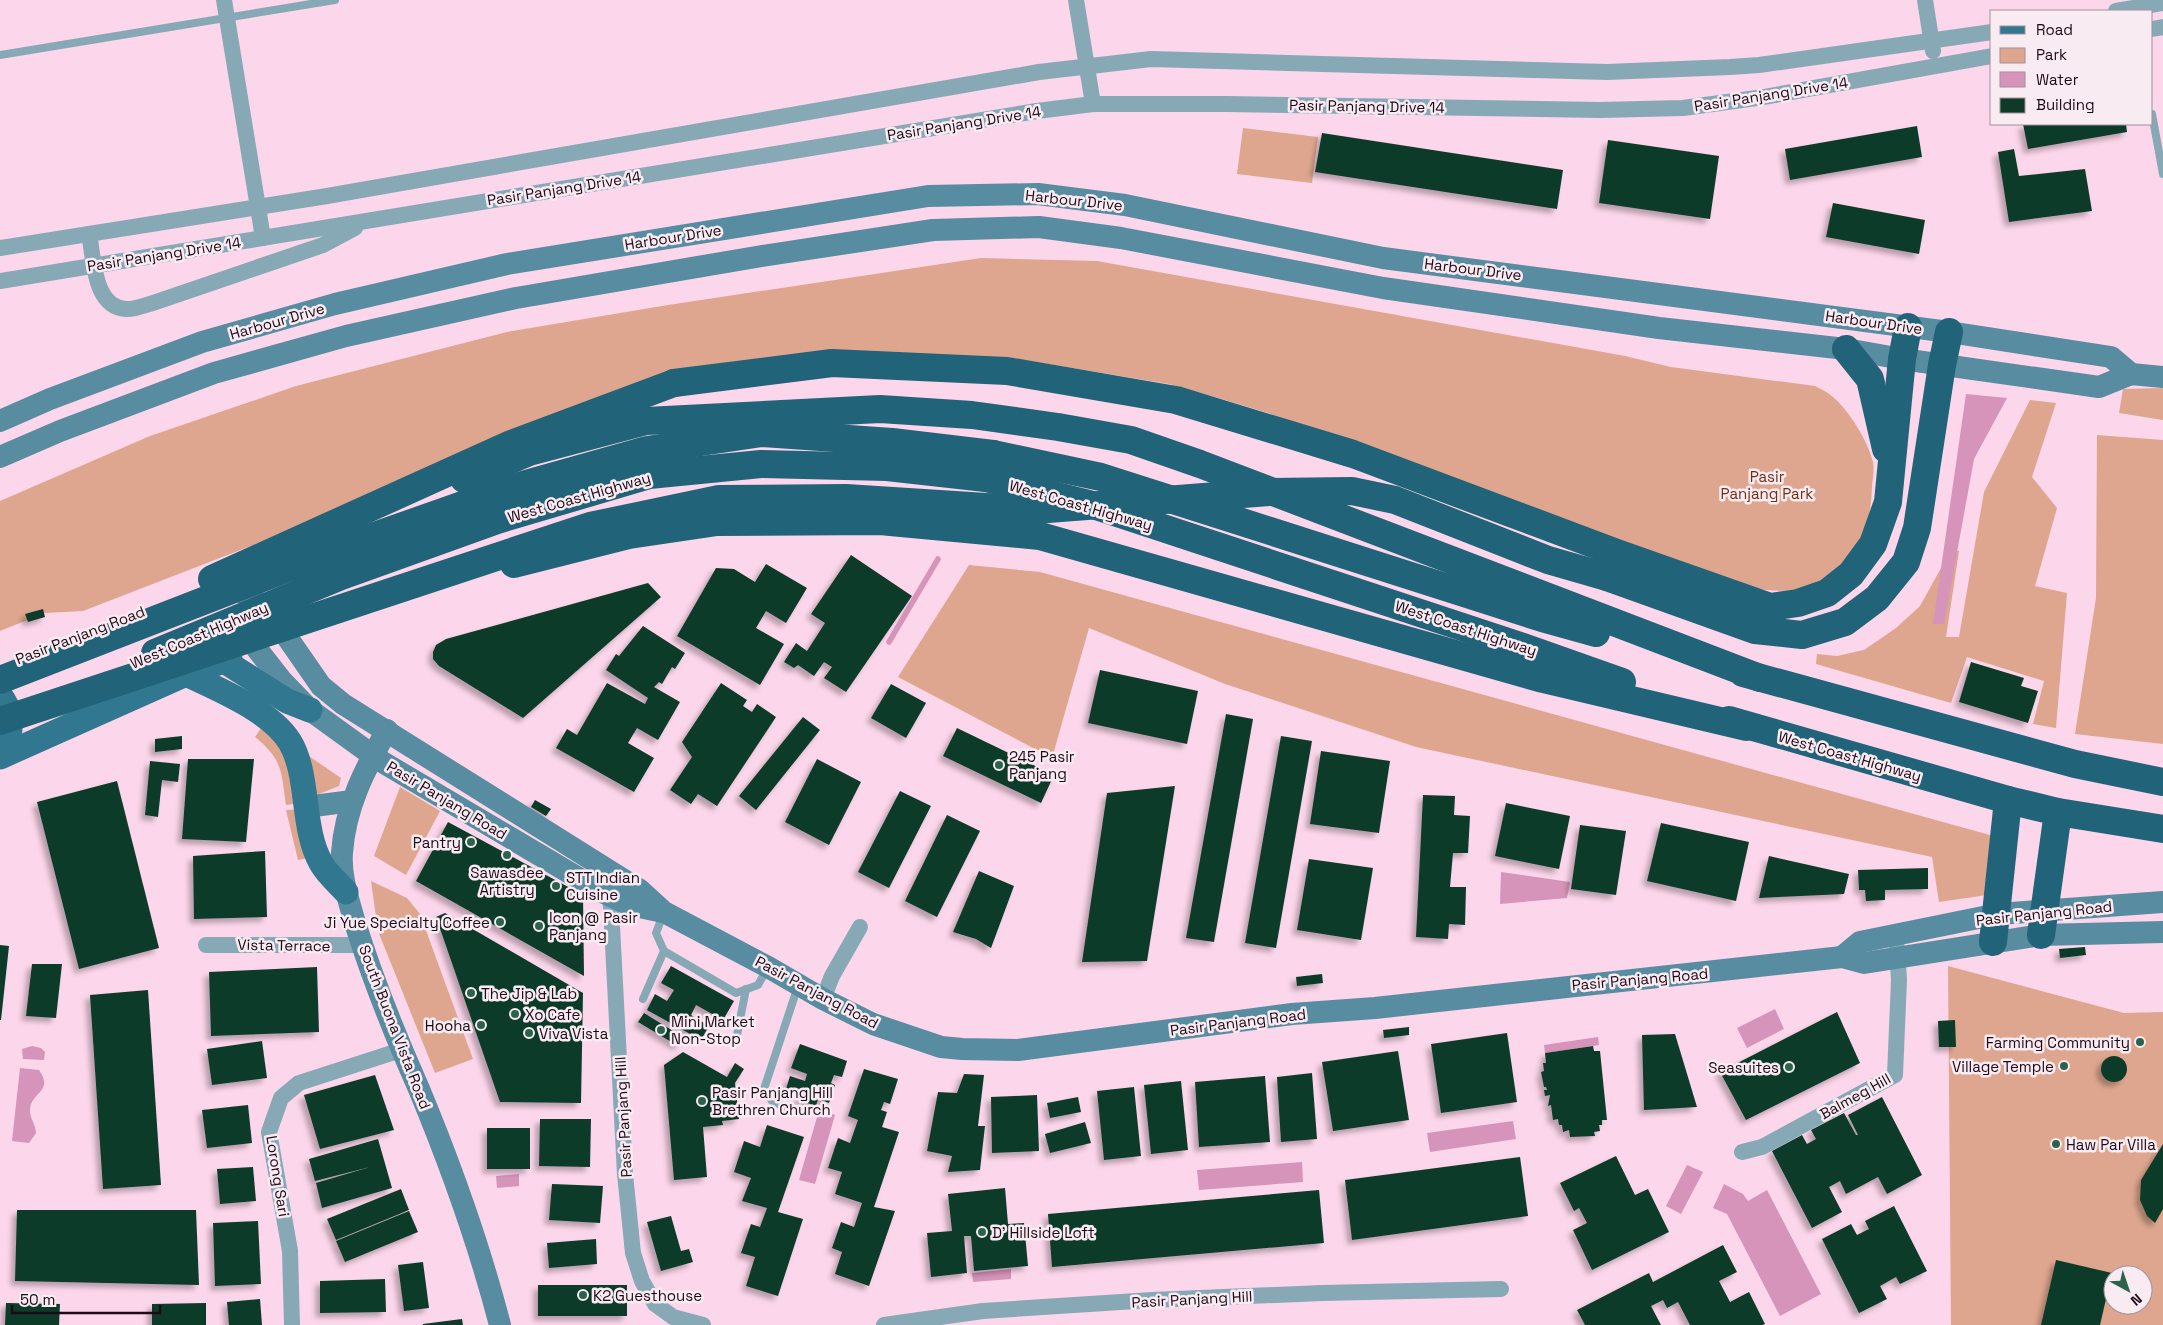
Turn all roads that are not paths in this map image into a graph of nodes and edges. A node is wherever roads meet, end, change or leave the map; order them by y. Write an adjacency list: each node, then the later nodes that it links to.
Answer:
1 (224, 0): 7 (street)
2 (335, 0): 7 (lane)
3 (1076, 0): 13 (street)
4 (1925, 0): 9 (street)
5 (2163, 3): 6 (street)
6 (2122, 10)
7 (227, 18): 10 (lane); 17 (street)
8 (1990, 32): 9 (street, Pasir Panjang Drive 14)
9 (1932, 42): 12 (street); 13 (street, Pasir Panjang Drive 14)
10 (0, 54)
11 (1990, 56): 12 (street, Pasir Panjang Drive 14)
12 (1935, 65): 14 (street, Pasir Panjang Drive 14)
13 (1087, 66): 14 (street); 17 (street, Pasir Panjang Drive 14)
14 (1093, 104): 18 (street, Pasir Panjang Drive 14)
15 (2153, 119): 16 (lane)
16 (2163, 174)
17 (258, 206): 19 (street, Pasir Panjang Drive 14); 20 (street)
18 (371, 220): 20 (street, Pasir Panjang Drive 14); 22 (street)
19 (89, 234): 21 (street, Pasir Panjang Drive 14); 22 (street)
20 (263, 238): 22 (street, Pasir Panjang Drive 14)
21 (0, 248)
22 (95, 266): 23 (street, Pasir Panjang Drive 14)
23 (0, 281)
24 (1908, 327): 25 (street, Harbour Drive); 27 (highway); 31 (street, Harbour Drive)
25 (1949, 332): 28 (highway); 29 (street, Harbour Drive)
26 (1846, 349): 27 (street, Harbour Drive); 32 (street, Harbour Drive); 33 (highway)
27 (1902, 359): 28 (street, Harbour Drive); 33 (highway)
28 (1942, 365): 29 (street, Harbour Drive); 35 (highway)
29 (2131, 374): 30 (street, Harbour Drive)
30 (2163, 378)
31 (0, 421)
32 (0, 458)
33 (1892, 472): 35 (highway)
34 (263, 564): 36 (main road, Pasir Panjang Road); 37 (street); 43 (highway)
35 (1612, 565): 44 (highway, bridge); 47 (highway, bridge)
36 (216, 582): 37 (street, Pasir Panjang Road); 41 (main road, Pasir Panjang Road)
37 (253, 597): 38 (street, Pasir Panjang Road); 39 (street)
38 (287, 637): 39 (main road); 48 (highway); 49 (street, Pasir Panjang Road)
39 (257, 649): 40 (main road); 46 (street, Pasir Panjang Road)
40 (224, 661): 42 (main road); 46 (main road)
41 (0, 667)
42 (186, 674): 50 (main road); 55 (main road)
43 (1760, 678): 44 (highway, West Coast Highway, bridge); 52 (highway, West Coast Highway)
44 (0, 679)
45 (0, 695): 50 (main road)
46 (310, 710): 51 (street, Pasir Panjang Road)
47 (0, 721): 48 (highway, West Coast Highway, bridge)
48 (1746, 727): 53 (highway, West Coast Highway)
49 (387, 730): 51 (street, South Buona Vista Road); 58 (street, Pasir Panjang Road)
50 (0, 756)
51 (373, 756): 54 (street, South Buona Vista Road); 60 (street, Pasir Panjang Road)
52 (2163, 782)
53 (2008, 800): 56 (highway, West Coast Highway); 63 (highway)
54 (352, 801): 55 (street); 59 (street, South Buona Vista Road)
55 (306, 807): 59 (main road)
56 (2058, 812): 57 (highway, West Coast Highway); 64 (highway)
57 (2163, 829)
58 (610, 871): 60 (street, Pasir Panjang Hill); 62 (street, Pasir Panjang Road)
59 (346, 892): 70 (street, South Buona Vista Road)
60 (610, 897): 62 (street, Pasir Panjang Road); 86 (street, Pasir Panjang Hill)
61 (2163, 902): 64 (street, Pasir Panjang Road)
62 (664, 912): 71 (lane); 74 (street, Pasir Panjang Road)
63 (1998, 914): 64 (street, Pasir Panjang Road); 67 (street, Pasir Panjang Road); 68 (highway)
64 (2041, 923): 66 (street, Pasir Panjang Road); 68 (street, Pasir Panjang Road)
65 (860, 927): 78 (street)
66 (2163, 932)
67 (1897, 935): 72 (street, Pasir Panjang Road); 73 (street, Balmeg Hill)
68 (1993, 942): 73 (street, Pasir Panjang Road)
69 (206, 945): 70 (street, Vista Terrace)
70 (362, 945): 80 (street, South Buona Vista Road)
71 (664, 951): 76 (lane); 77 (lane)
72 (1842, 957): 73 (street, Pasir Panjang Road); 78 (street, Pasir Panjang Road)
73 (1897, 957): 82 (street, Balmeg Hill)
74 (768, 967): 75 (street, Pasir Panjang Road); 76 (lane)
75 (798, 985): 78 (street, Pasir Panjang Road); 81 (lane)
76 (746, 989): 79 (lane)
77 (643, 998)
78 (823, 999)
79 (736, 1034)
80 (401, 1050): 84 (street, Lorong Sari); 85 (street, South Buona Vista Road)
81 (796, 1113)
82 (1742, 1152)
83 (1501, 1289): 87 (street, Pasir Panjang Hill)
84 (292, 1325)
85 (500, 1325)
86 (703, 1325)
87 (884, 1325)

